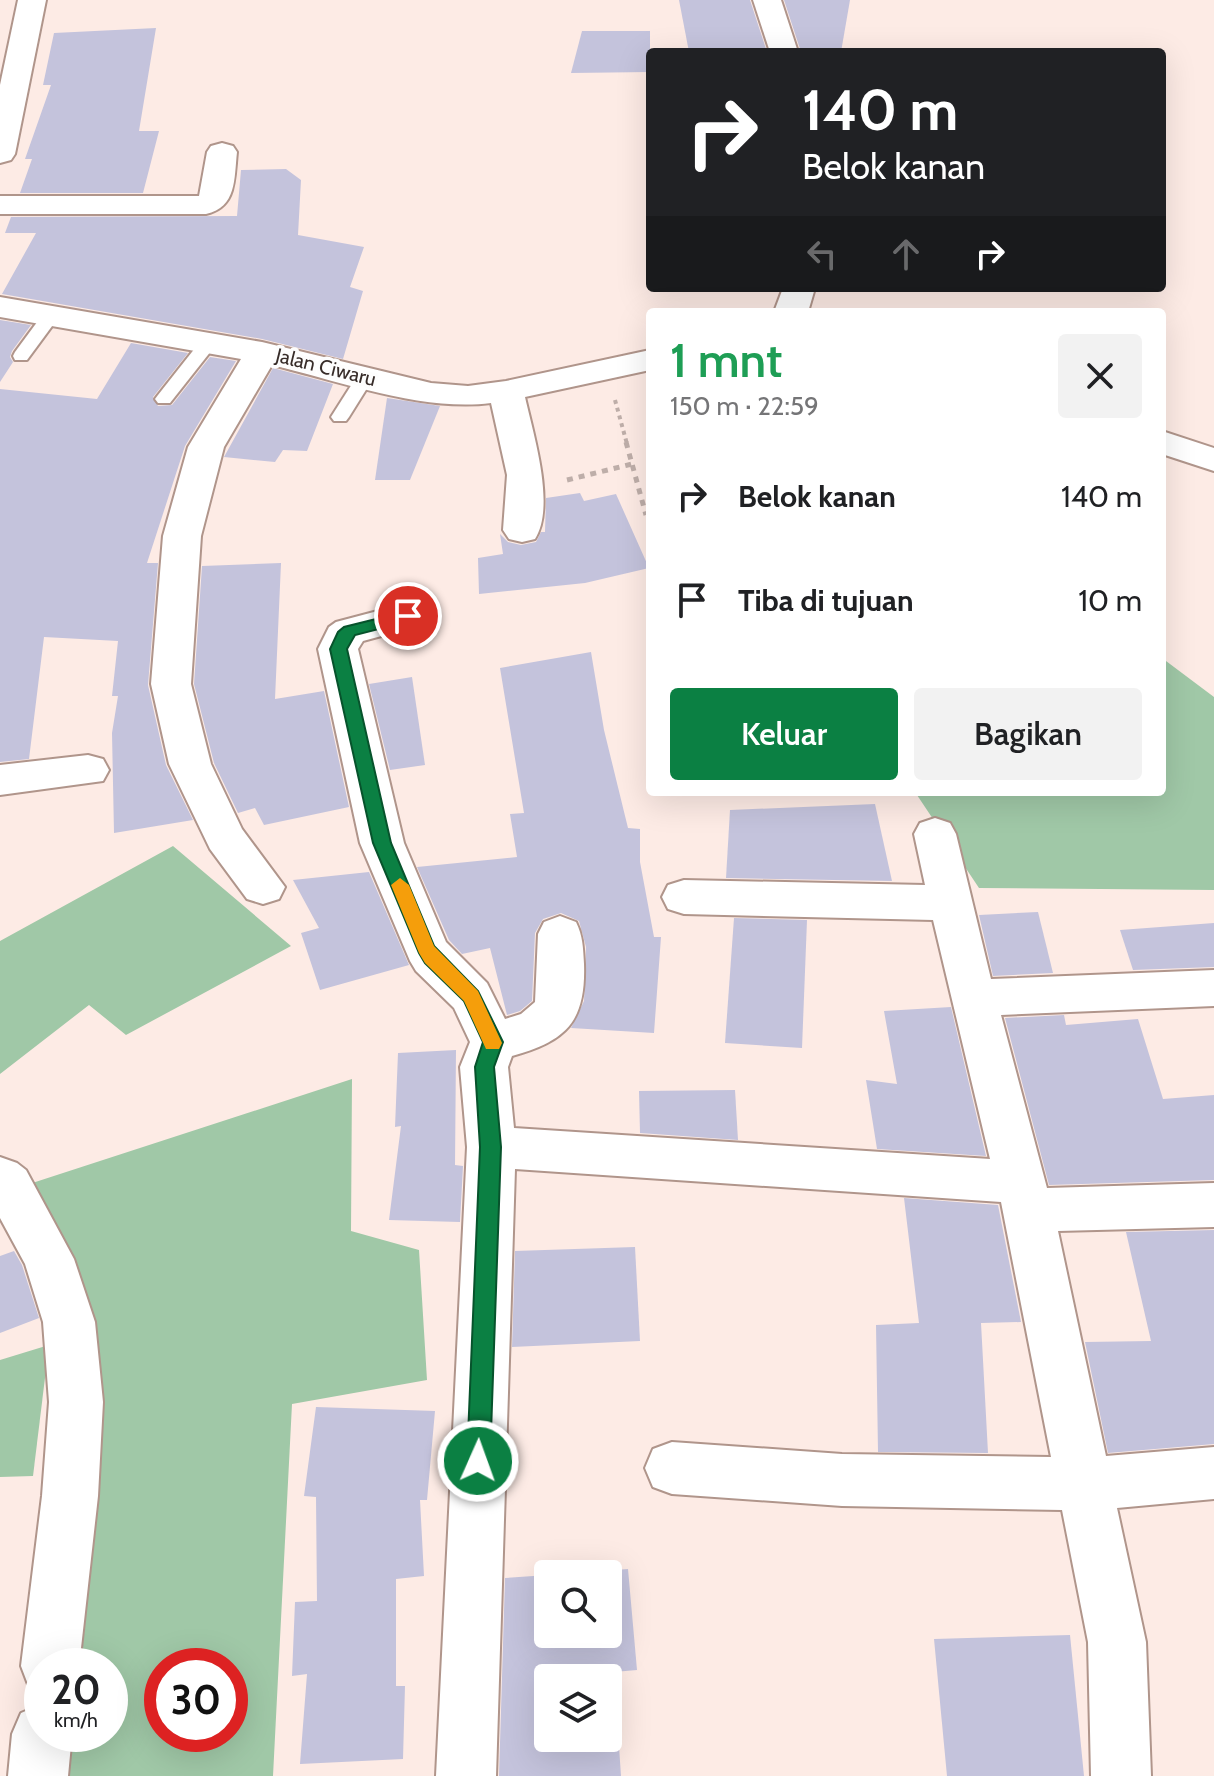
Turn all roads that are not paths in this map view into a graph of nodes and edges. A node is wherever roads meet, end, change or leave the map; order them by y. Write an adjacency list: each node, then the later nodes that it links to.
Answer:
1 (32, 0): 5 (street)
2 (767, 0): 3 (street)
3 (783, 48)
4 (222, 152): 6 (street)
5 (0, 154)
6 (0, 205)
7 (0, 307): 8 (street, Jalan Ciwaru)
8 (52, 314): 9 (street, Jalan Ciwaru); 11 (lane)
9 (209, 342): 10 (street, Jalan Ciwaru); 15 (lane)
10 (262, 352): 13 (street, Jalan Ciwaru); 24 (street)
11 (21, 356)
12 (646, 362): 14 (street, Jalan Ciwaru)
13 (365, 377): 14 (street, Jalan Ciwaru); 16 (lane)
14 (506, 391): 19 (street)
15 (164, 399)
16 (340, 417)
17 (1166, 443): 18 (street)
18 (1214, 460)
19 (522, 530)
20 (408, 616): 30 (street)
21 (88, 770): 22 (street)
22 (0, 780)
23 (935, 834): 26 (street)
24 (263, 887)
25 (684, 897): 26 (street)
26 (952, 903): 29 (street)
27 (560, 934): 30 (street)
28 (1214, 988): 29 (street)
29 (973, 998): 33 (street)
30 (493, 1042): 31 (street)
31 (491, 1147): 33 (street); 41 (street)
32 (0, 1178): 38 (street)
33 (1024, 1196): 34 (street); 37 (street)
34 (1214, 1205)
35 (672, 1468): 37 (street)
36 (1214, 1473): 37 (street)
37 (1086, 1484): 42 (street)
38 (52, 1648)
39 (40, 1752): 40 (street)
40 (38, 1776)
41 (466, 1776)
42 (1121, 1776)

